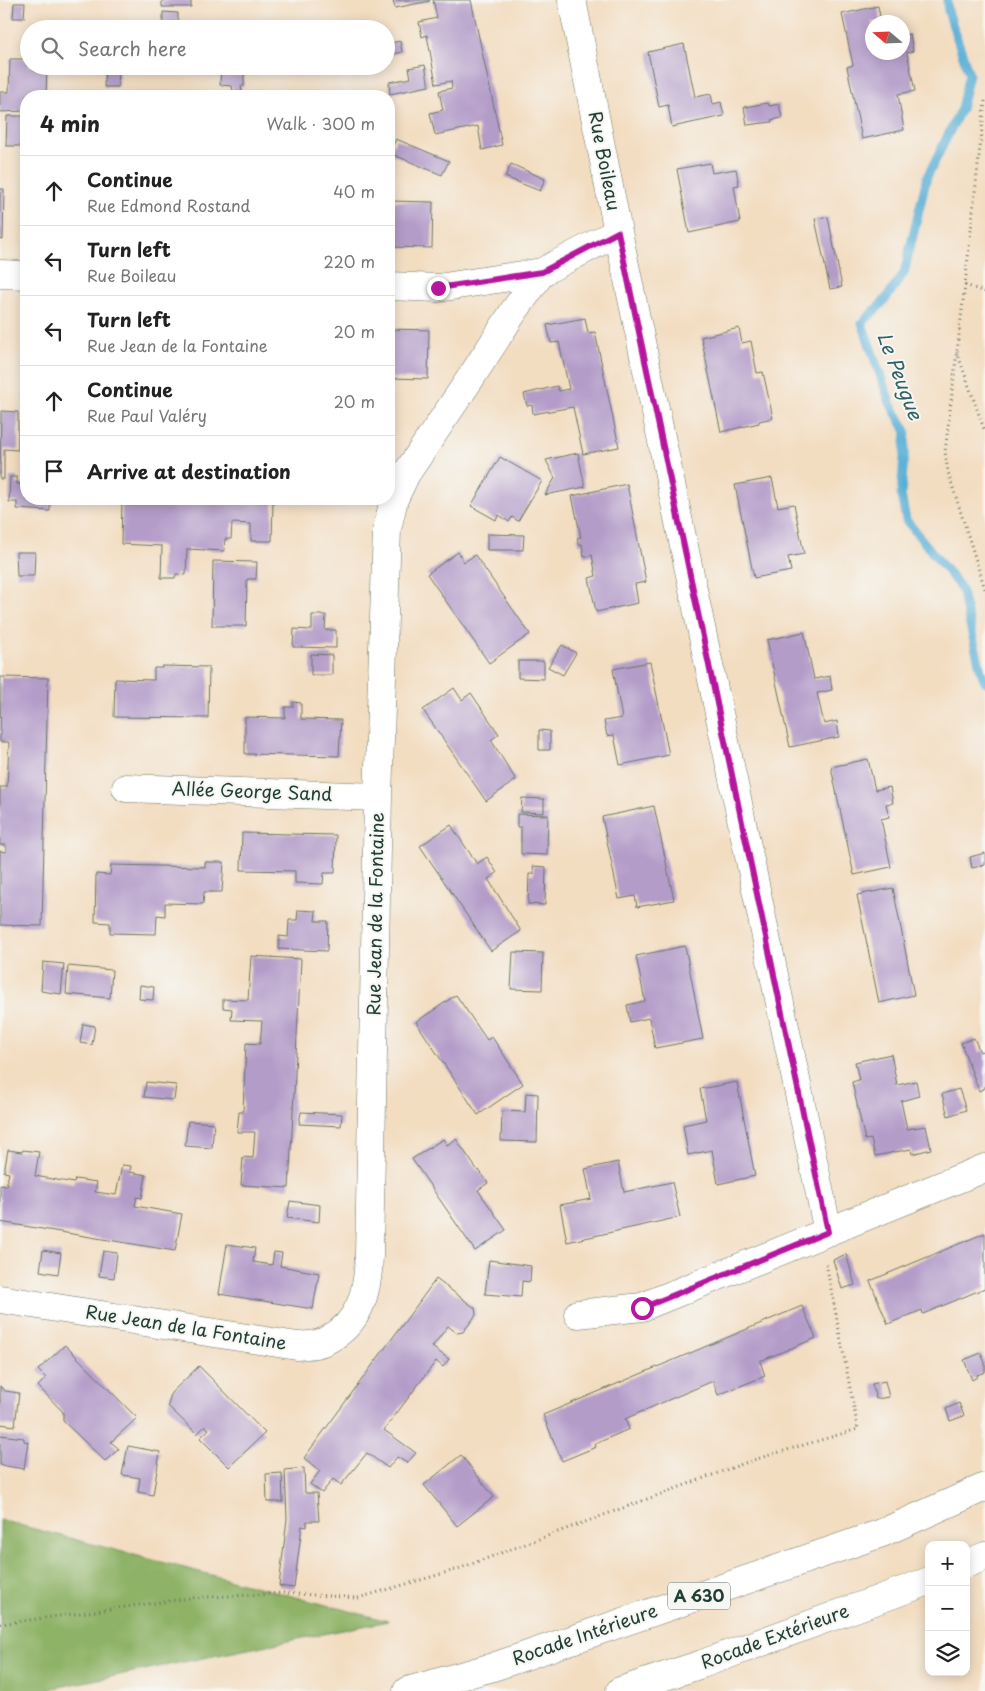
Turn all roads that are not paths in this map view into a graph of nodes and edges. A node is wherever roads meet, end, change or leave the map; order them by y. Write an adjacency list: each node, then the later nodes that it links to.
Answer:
1 (572, 0): 2 (main road, Rue Boileau)
2 (618, 232): 3 (main road, Rue Jean de la Fontaine); 13 (main road, Rue Boileau)
3 (542, 272): 6 (main road); 7 (main road, Rue Jean de la Fontaine)
4 (0, 274): 5 (main road)
5 (20, 275)
6 (395, 286)
7 (398, 472): 8 (main road, Rue Jean de la Fontaine)
8 (395, 492)
9 (393, 505): 11 (main road, Rue Jean de la Fontaine)
10 (126, 788): 11 (main road, Allée George Sand)
11 (378, 796): 14 (main road, Rue Jean de la Fontaine)
12 (985, 1168): 13 (main road)
13 (828, 1232): 15 (main road)
14 (0, 1299)
15 (578, 1314)
16 (985, 1487): 20 (main road, Rocade Intérieure / A 630)
17 (985, 1556): 18 (main road)
18 (970, 1562)
19 (925, 1582): 21 (main road, Rocade Extérieure)
20 (407, 1691)
21 (620, 1691)

